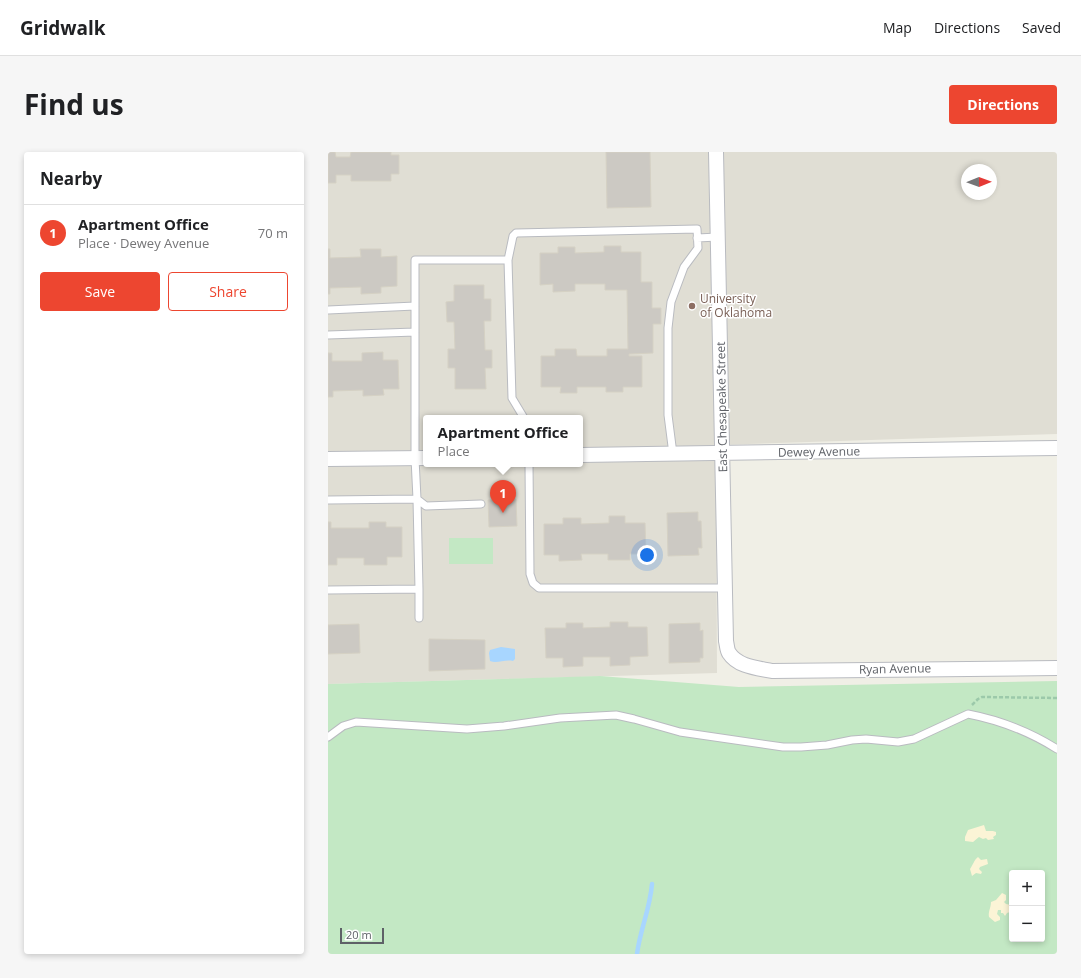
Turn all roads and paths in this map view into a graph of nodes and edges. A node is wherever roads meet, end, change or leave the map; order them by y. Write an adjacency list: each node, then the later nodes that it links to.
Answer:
1 (716, 152): 2 (street, East Chesapeake Street)
2 (718, 237): 3 (lane); 11 (street, East Chesapeake Street)
3 (697, 238): 4 (lane); 12 (lane)
4 (508, 260): 5 (lane); 9 (lane)
5 (415, 306): 6 (lane); 7 (lane)
6 (328, 310)
7 (415, 332): 8 (lane); 14 (lane)
8 (328, 335)
9 (522, 415)
10 (1057, 448): 11 (street, Dewey Avenue)
11 (722, 453): 12 (street, Dewey Avenue); 21 (street, East Chesapeake Street)
12 (673, 454): 13 (street, Dewey Avenue)
13 (583, 456)
14 (420, 458): 15 (street); 17 (lane)
15 (328, 459)
16 (529, 467): 21 (lane)
17 (417, 499): 18 (lane); 19 (lane); 20 (lane)
18 (328, 500)
19 (481, 504)
20 (419, 588): 22 (lane); 23 (lane)
21 (725, 588): 24 (street, East Chesapeake Street)
22 (328, 590)
23 (419, 618)
24 (735, 659): 25 (street, Ryan Avenue)
25 (1057, 668)
26 (1057, 698): 27 (path)
27 (968, 714): 28 (lane); 29 (lane)
28 (328, 737)
29 (1057, 749)

